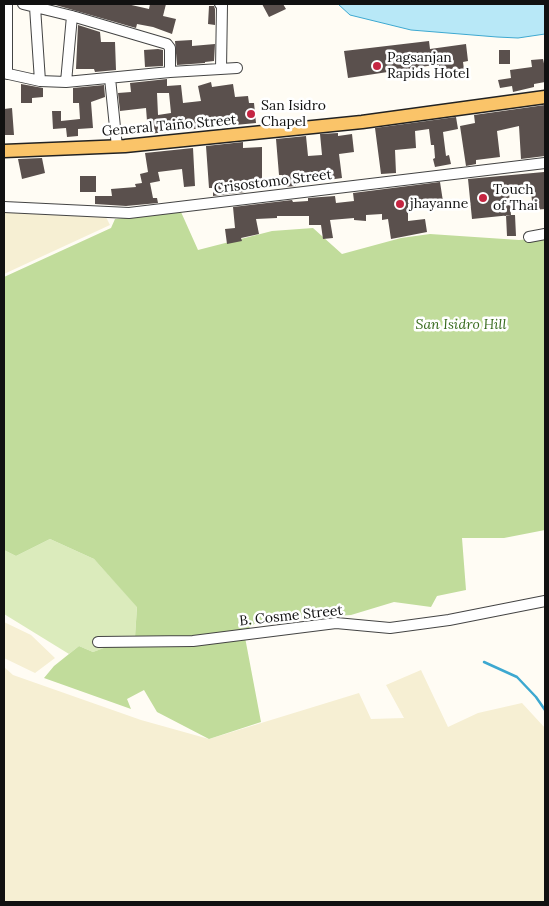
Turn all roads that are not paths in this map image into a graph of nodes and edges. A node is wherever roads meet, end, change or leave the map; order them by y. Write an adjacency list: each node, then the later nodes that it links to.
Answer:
1 (7, 4): 9 (street)
2 (22, 4): 4 (street)
3 (220, 4): 7 (street)
4 (36, 7): 5 (street); 11 (street)
5 (72, 16): 8 (street); 12 (street)
6 (237, 68): 7 (street)
7 (221, 69): 8 (street)
8 (170, 72): 10 (street)
9 (5, 73): 11 (street)
10 (110, 78): 12 (street); 14 (street)
11 (40, 80): 12 (street)
12 (66, 82)
13 (545, 97): 14 (main road, General Taiño Street)
14 (116, 147): 15 (main road, General Taiño Street)
15 (4, 151)
16 (545, 164): 17 (street, Crisostomo Street)
17 (4, 207)
18 (545, 234): 19 (street)
19 (529, 237)
20 (545, 600): 21 (street, B. Cosme Street)
21 (98, 642)

